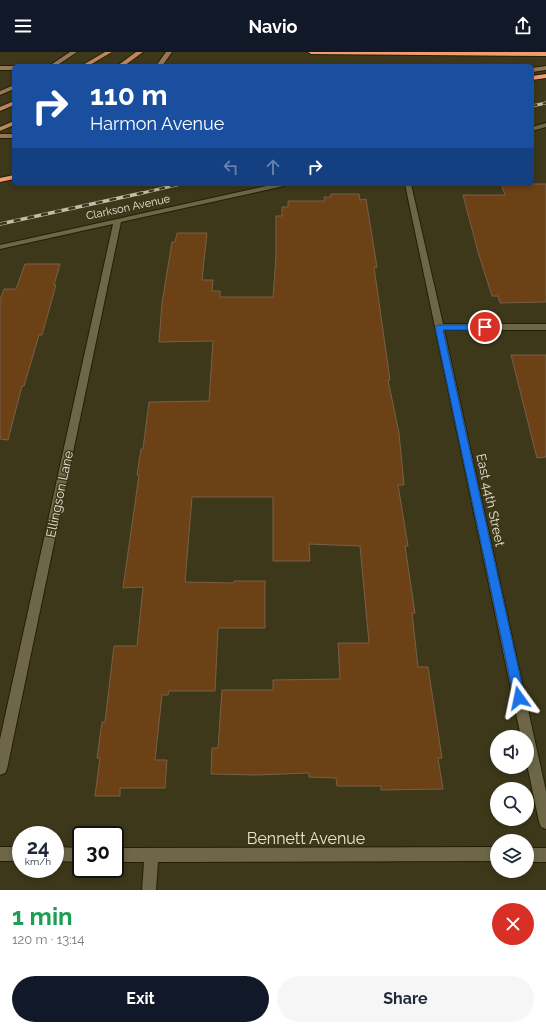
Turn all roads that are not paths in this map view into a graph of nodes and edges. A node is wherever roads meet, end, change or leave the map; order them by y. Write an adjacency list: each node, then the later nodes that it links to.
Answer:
1 (74, 52): 7 (main road)
2 (109, 52): 8 (main road)
3 (140, 52): 9 (main road)
4 (169, 52): 10 (main road)
5 (311, 52): 6 (highway)
6 (546, 54)
7 (55, 64)
8 (88, 64)
9 (123, 64)
10 (160, 64)
11 (0, 68): 12 (main road)
12 (12, 68)
13 (534, 68): 14 (main road)
14 (546, 68)
15 (546, 76): 16 (highway)
16 (534, 78)
17 (12, 88): 18 (main road)
18 (0, 93)
19 (12, 104): 20 (main road)
20 (0, 109)
21 (12, 124): 24 (main road)
22 (546, 125): 23 (street)
23 (534, 128)
24 (0, 129)
25 (0, 136): 26 (main road)
26 (12, 136)
27 (12, 177): 28 (highway)
28 (0, 180)
29 (275, 186): 31 (street, Clarkson Avenue)
30 (408, 186): 33 (street, East 44th Street)
31 (118, 220): 32 (street, Clarkson Avenue); 35 (street, Ellingson Lane)
32 (0, 247)
33 (439, 327): 34 (street); 36 (street, East 44th Street)
34 (546, 327)
35 (0, 769)
36 (546, 822)
37 (0, 854): 38 (street)
38 (12, 854)
39 (490, 854): 42 (street, Bennett Avenue)
40 (534, 854): 43 (street)
41 (124, 855): 42 (street, Bennett Avenue)
42 (152, 855): 44 (street)
43 (546, 855)
44 (149, 890)

